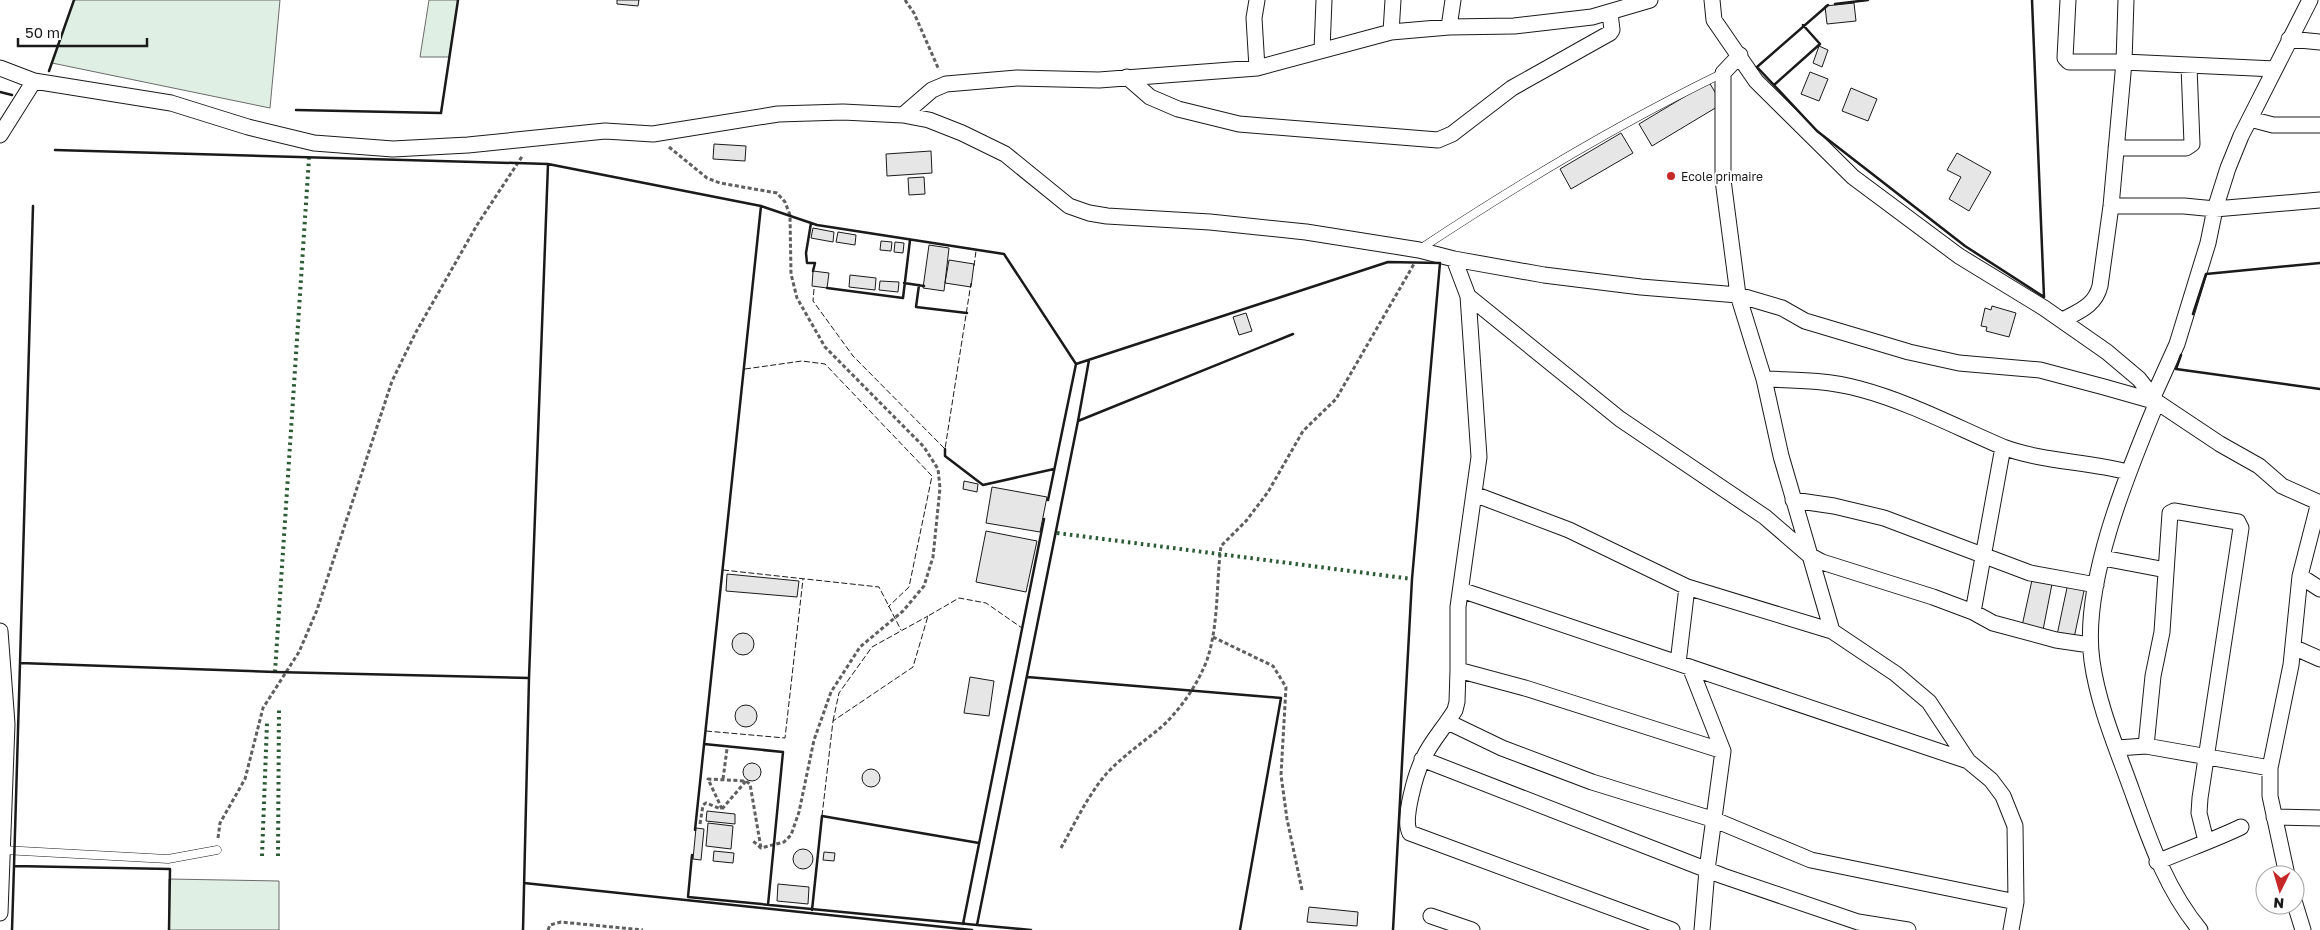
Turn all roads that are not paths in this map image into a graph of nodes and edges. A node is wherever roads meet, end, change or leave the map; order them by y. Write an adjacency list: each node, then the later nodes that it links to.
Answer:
1 (1257, 0): 20 (street)
2 (1324, 0): 15 (street)
3 (1393, 0): 12 (street)
4 (1453, 0): 11 (street)
5 (1650, 0): 10 (street)
6 (1712, 0): 16 (street)
7 (2068, 0): 17 (street)
8 (2126, 0): 17 (street)
9 (2310, 0): 13 (street)
10 (1610, 13): 11 (street); 23 (street)
11 (1449, 27): 12 (street)
12 (1391, 32): 15 (street)
13 (2290, 40): 14 (street); 21 (street)
14 (2320, 42)
15 (1322, 50): 20 (street)
16 (1740, 55): 22 (street); 37 (street)
17 (2124, 62): 18 (street); 29 (street)
18 (2189, 66): 21 (street); 29 (street)
19 (0, 68): 24 (street)
20 (1257, 68): 23 (street)
21 (2274, 69): 26 (street)
22 (1723, 73): 33 (lane); 36 (street)
23 (1126, 77): 25 (street)
24 (34, 81): 25 (street); 28 (street)
25 (903, 115): 33 (street)
26 (2250, 119): 27 (street); 32 (street)
27 (2320, 126)
28 (0, 135)
29 (2116, 148): 31 (street)
30 (2320, 200): 32 (street)
31 (2111, 206): 32 (street); 37 (street)
32 (2214, 209): 39 (street)
33 (1419, 250): 34 (street)
34 (1454, 260): 35 (street); 36 (street)
35 (1468, 296): 42 (street); 45 (street)
36 (1738, 296): 38 (street); 39 (street)
37 (2063, 320): 39 (street)
38 (1764, 379): 40 (street); 43 (street)
39 (2155, 399): 41 (street); 44 (street)
40 (2003, 447): 41 (street); 46 (street)
41 (2128, 472): 47 (street)
42 (1474, 494): 51 (street); 53 (street)
43 (1793, 500): 45 (street); 46 (street)
44 (2319, 503): 49 (street)
45 (1809, 555): 54 (street); 56 (street)
46 (1983, 556): 50 (street); 54 (street)
47 (2103, 558): 48 (street); 50 (street)
48 (2166, 570): 63 (street); 66 (street)
49 (2300, 576): 52 (street); 58 (street)
50 (2096, 585): 57 (street)
51 (1688, 587): 56 (street); 60 (street)
52 (2320, 589)
53 (1461, 590): 60 (street); 61 (street)
54 (1972, 612): 57 (street)
55 (0, 631): 75 (street)
56 (1832, 631): 68 (street)
57 (2090, 645): 64 (street)
58 (2293, 648): 59 (street); 69 (street)
59 (2320, 659)
60 (1684, 665): 65 (street); 68 (street)
61 (1458, 670): 62 (street); 65 (street)
62 (1448, 722): 67 (street); 72 (street)
63 (2146, 746): 64 (street); 66 (street)
64 (2117, 748): 77 (street)
65 (1723, 750): 72 (street)
66 (2207, 756): 69 (street); 74 (street)
67 (1422, 759): 79 (street); 86 (street)
68 (1968, 761): 81 (street)
69 (2270, 768): 70 (street)
70 (2274, 817): 71 (street); 78 (street)
71 (2320, 818)
72 (1715, 820): 79 (street); 81 (street)
73 (2241, 827): 74 (street)
74 (2206, 841): 77 (street)
75 (3, 850): 76 (lane); 80 (street)
76 (217, 850)
77 (2157, 862): 90 (street)
78 (2286, 865)
79 (1707, 870): 87 (street); 88 (street)
80 (0, 899): 82 (street)
81 (2016, 902): 89 (street)
82 (0, 913)
83 (2298, 915): 91 (street)
84 (1431, 916): 85 (street)
85 (1472, 930)
86 (1672, 930)
87 (1702, 930)
88 (1908, 930)
89 (2010, 930)
90 (2200, 930)
91 (2303, 930)

